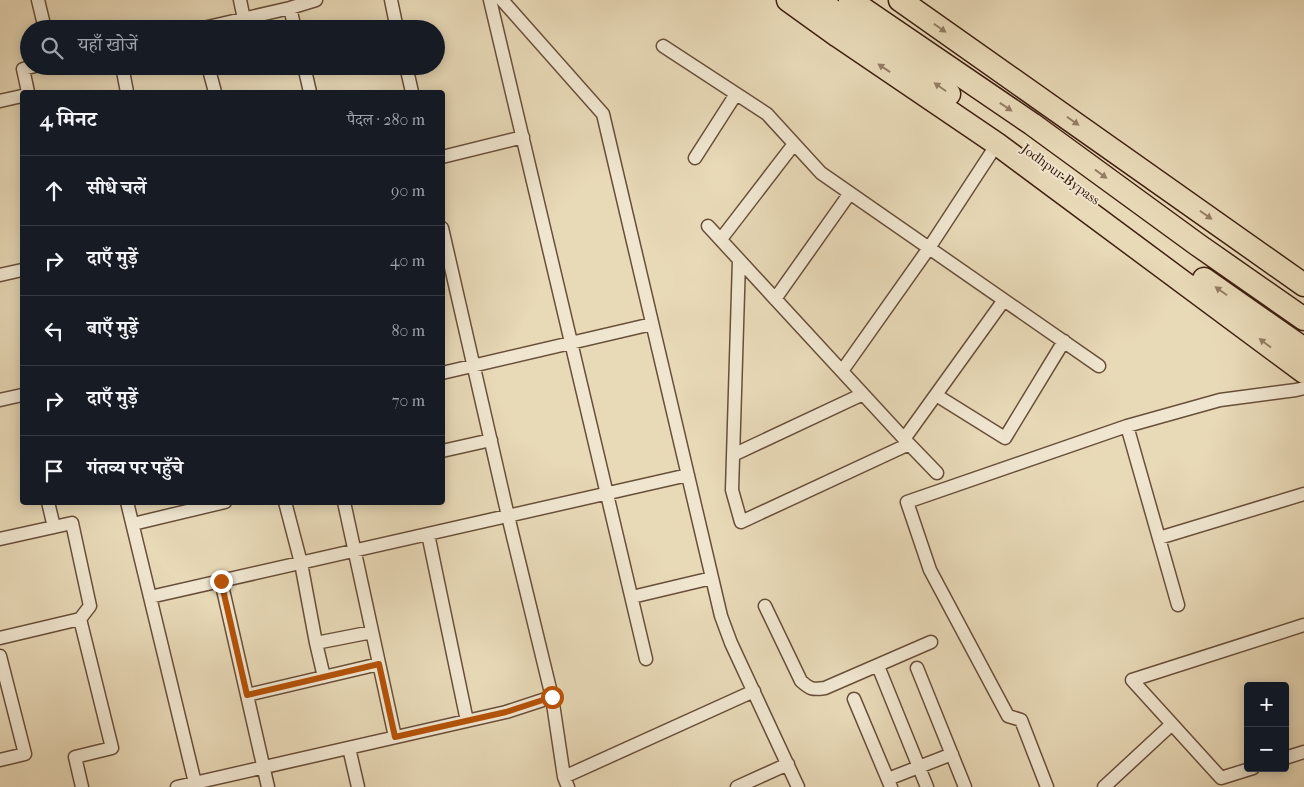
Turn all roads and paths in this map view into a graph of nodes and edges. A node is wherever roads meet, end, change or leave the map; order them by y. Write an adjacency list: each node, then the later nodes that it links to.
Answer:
1 (38, 0): 13 (street)
2 (240, 0): 12 (street)
3 (316, 0): 11 (street)
4 (391, 0): 16 (street)
5 (490, 0): 31 (street)
6 (502, 0): 48 (street)
7 (788, 0): 33 (highway, one-way to 7)
8 (818, 0): 51 (highway, Jodhpur Bypass, one-way to 8)
9 (850, 0): 47 (highway, Jodhpur Bypass, one-way to 47)
10 (900, 0): 44 (highway, one-way to 44)
11 (290, 8): 12 (street); 15 (street)
12 (244, 18): 14 (street)
13 (44, 20)
14 (236, 20)
15 (293, 20)
16 (395, 20)
17 (663, 46): 28 (street)
18 (24, 75): 23 (street)
19 (124, 75): 24 (street)
20 (210, 75): 25 (street)
21 (306, 75): 26 (street)
22 (408, 75): 27 (street)
23 (28, 90)
24 (127, 90)
25 (214, 90)
26 (310, 90)
27 (412, 90)
28 (736, 94): 32 (street); 35 (street)
29 (20, 96): 30 (street)
30 (0, 101)
31 (523, 138): 34 (street); 50 (street)
32 (794, 144): 36 (street); 38 (street)
33 (997, 144): 40 (street); 56 (highway, one-way to 33)
34 (445, 156)
35 (695, 158)
36 (850, 193): 40 (street); 45 (street)
37 (708, 226): 38 (street)
38 (721, 239): 41 (street)
39 (445, 241): 52 (street)
40 (929, 248): 46 (street); 54 (street)
41 (739, 260): 45 (street); 66 (street)
42 (20, 270): 43 (street)
43 (0, 275)
44 (1304, 285)
45 (776, 299): 54 (street)
46 (1004, 300): 49 (street); 59 (street)
47 (1304, 319)
48 (652, 324): 50 (street); 68 (street)
49 (1064, 342): 53 (street); 59 (street)
50 (572, 343): 52 (street); 69 (street)
51 (1304, 349)
52 (474, 365): 55 (street); 63 (street)
53 (1099, 366)
54 (842, 371): 58 (street)
55 (445, 372)
56 (1304, 372)
57 (1304, 388): 62 (street)
58 (863, 394): 64 (street); 66 (street)
59 (936, 395): 64 (street)
60 (20, 396): 61 (street)
61 (0, 400)
62 (1127, 426): 80 (street); 130 (street)
63 (491, 440): 65 (street); 76 (street)
64 (906, 441): 66 (street); 67 (street)
65 (445, 450)
66 (733, 455)
67 (937, 473)
68 (688, 475): 69 (street); 84 (street)
69 (607, 493): 76 (street); 87 (street)
70 (1304, 494): 80 (street)
71 (49, 505): 78 (street)
72 (128, 505): 77 (street)
73 (212, 505): 77 (street)
74 (287, 505): 83 (street)
75 (345, 505): 82 (street)
76 (508, 516): 79 (street); 104 (street)
77 (133, 524): 86 (street)
78 (54, 527): 81 (street); 90 (street)
79 (428, 534): 82 (street); 106 (street)
80 (1159, 538): 88 (street)
81 (0, 539)
82 (354, 551): 83 (street); 92 (street)
83 (300, 563): 85 (street); 95 (street)
84 (712, 578): 87 (street); 102 (street)
85 (221, 581): 86 (street); 103 (street)
86 (150, 597): 121 (street)
87 (632, 597): 97 (street)
88 (1178, 605)
89 (766, 606): 99 (street)
90 (80, 619): 93 (street); 122 (street)
91 (1304, 625): 107 (street)
92 (372, 632): 95 (street); 98 (street)
93 (0, 638)
94 (932, 642): 99 (street)
95 (316, 643): 101 (street)
96 (0, 656): 113 (street)
97 (646, 659)
98 (379, 664): 101 (street); 108 (street)
99 (878, 666): 116 (street)
100 (917, 668): 111 (street)
101 (324, 677): 103 (street)
102 (754, 691): 114 (street); 119 (street)
103 (247, 695): 115 (street)
104 (552, 697): 106 (street); 119 (street)
105 (854, 699): 120 (street)
106 (466, 721): 108 (street)
107 (1172, 724): 118 (street); 131 (street)
108 (395, 737): 109 (street)
109 (349, 748): 115 (street); 125 (street)
110 (1304, 752): 112 (street)
111 (952, 754): 116 (street); 129 (street)
112 (1289, 757)
113 (0, 760)
114 (788, 764): 126 (street); 127 (street)
115 (264, 767): 121 (street); 124 (street)
116 (919, 767): 120 (street); 128 (street)
117 (1244, 771): 118 (street)
118 (1234, 774): 132 (street)
119 (566, 782)
120 (889, 783)
121 (196, 785): 123 (street)
122 (82, 787)
123 (177, 787)
124 (268, 787)
125 (358, 787)
126 (736, 787)
127 (798, 787)
128 (927, 787)
129 (965, 787)
130 (1047, 787)
131 (1104, 787)
132 (1238, 787)

